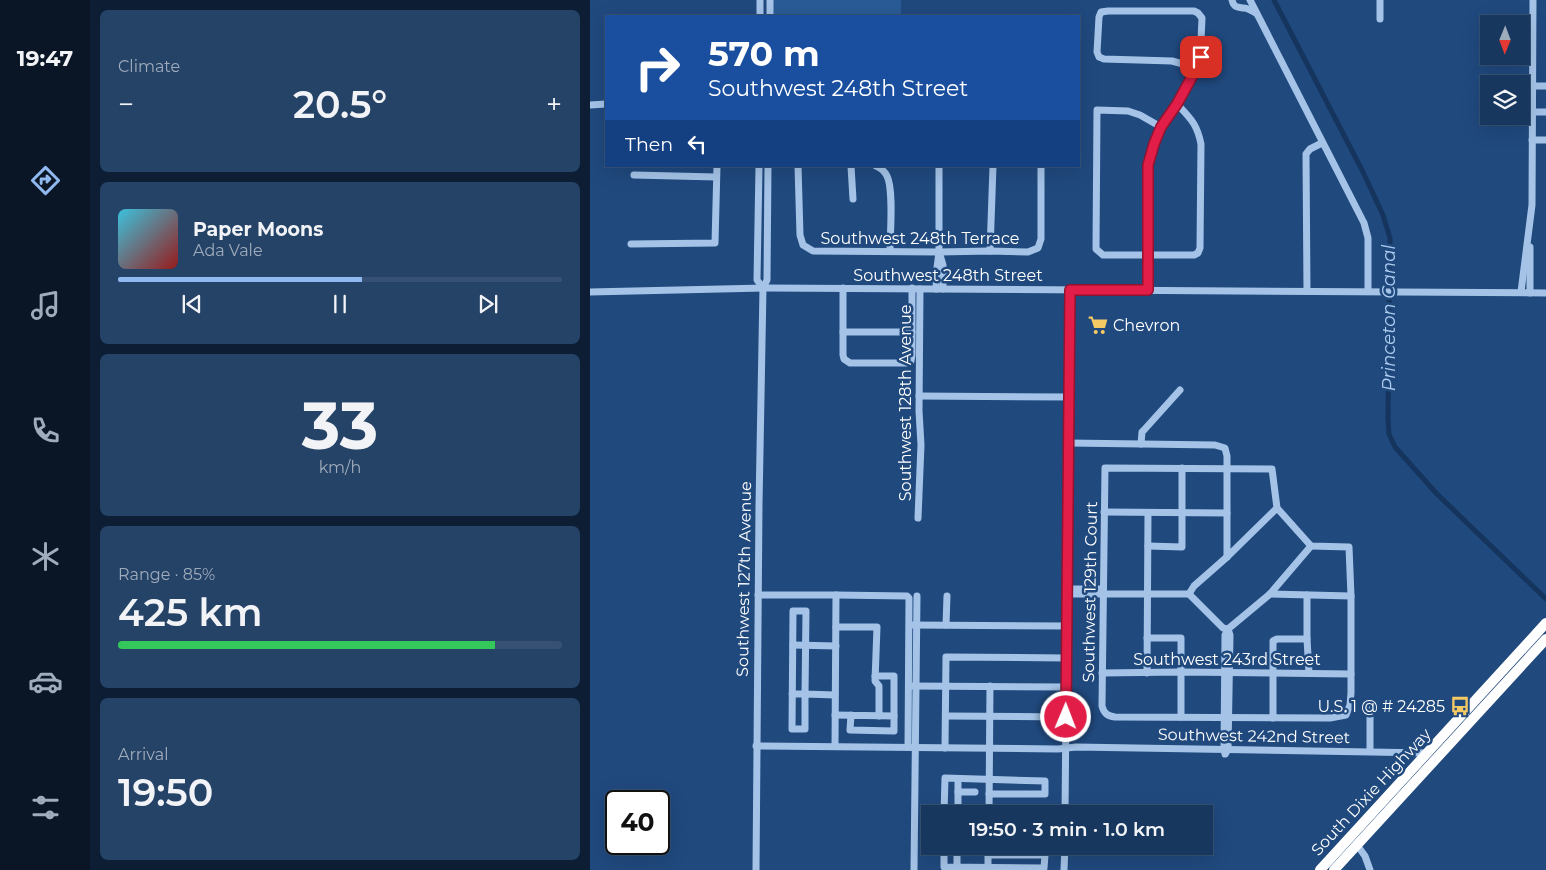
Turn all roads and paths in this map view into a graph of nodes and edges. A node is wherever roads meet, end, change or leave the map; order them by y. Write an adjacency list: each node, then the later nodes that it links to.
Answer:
1 (760, 0): 9 (street)
2 (770, 0): 10 (street)
3 (1232, 0): 7 (street)
4 (1250, 0): 7 (street); 8 (street)
5 (1380, 0): 11 (street)
6 (1533, 0): 13 (street)
7 (1244, 8): 8 (street)
8 (1256, 13): 23 (street)
9 (760, 15)
10 (770, 15)
11 (1380, 19)
12 (1195, 71): 12 (street); 16 (street)
13 (1532, 86): 14 (street); 18 (street)
14 (1546, 86)
15 (605, 104): 17 (street)
16 (1177, 104): 20 (street); 41 (street)
17 (590, 105)
18 (1532, 112): 19 (street); 21 (street)
19 (1546, 112)
20 (1161, 127): 41 (street); 41 (street)
21 (1532, 140): 22 (street); 36 (street)
22 (1546, 140)
23 (1322, 142): 48 (street); 49 (street)
24 (717, 167): 34 (street)
25 (759, 167): 42 (street, Southwest 127th Avenue)
26 (768, 167): 42 (street, Southwest 127th Avenue)
27 (798, 167): 38 (street, Southwest 248th Terrace)
28 (851, 167): 35 (street)
29 (880, 167): 38 (street)
30 (939, 167): 40 (street)
31 (994, 167): 39 (street)
32 (1041, 167): 39 (street, Southwest 248th Terrace)
33 (634, 175): 34 (street)
34 (716, 177): 37 (street)
35 (853, 199)
36 (1530, 232): 51 (street); 52 (street)
37 (631, 244)
38 (890, 251): 40 (street, Southwest 248th Terrace)
39 (990, 251): 40 (street, Southwest 248th Terrace)
40 (939, 252): 45 (street)
41 (1147, 256): 47 (street)
42 (763, 288): 43 (street, Southwest 248th Street); 50 (street, Southwest 248th Street); 77 (street, Southwest 127th Avenue)
43 (843, 288): 44 (street, Southwest 248th Street); 54 (street)
44 (916, 288): 45 (street, Southwest 248th Street); 55 (street); 57 (street, Southwest 128th Avenue)
45 (940, 289): 46 (street, Southwest 248th Street)
46 (1070, 290): 47 (street, Southwest 248th Street); 58 (street)
47 (1148, 290): 48 (street, Southwest 248th Street)
48 (1307, 291): 49 (street, Southwest 248th Street)
49 (1368, 291): 51 (street, Southwest 248th Street)
50 (590, 292)
51 (1521, 292): 52 (street, Southwest 248th Street)
52 (1530, 293): 53 (street, Southwest 248th Street)
53 (1546, 293)
54 (843, 332): 55 (street); 55 (street)
55 (912, 332)
56 (1180, 390): 60 (street)
57 (920, 396): 58 (street); 68 (street, Southwest 128th Avenue)
58 (1069, 397): 59 (street)
59 (1069, 443): 60 (street); 72 (street)
60 (1141, 444): 62 (street)
61 (1182, 468): 62 (street); 64 (street, Southwest 129th Court); 66 (street)
62 (1227, 468): 63 (street); 67 (street)
63 (1277, 508): 70 (street); 71 (street)
64 (1104, 512): 65 (street); 73 (street, Southwest 129th Court)
65 (1148, 513): 66 (street); 69 (street)
66 (1183, 513): 67 (street); 69 (street)
67 (1227, 513): 71 (street)
68 (918, 518)
69 (1148, 546): 74 (street)
70 (1311, 546): 76 (street); 82 (street)
71 (1227, 556): 75 (street)
72 (1067, 592): 73 (street); 86 (street)
73 (1103, 592): 74 (street); 98 (street, Southwest 129th Court)
74 (1148, 592): 75 (street); 89 (street)
75 (1190, 592): 88 (street)
76 (1270, 594): 79 (street); 88 (street)
77 (758, 595): 78 (street); 124 (street, Southwest 127th Avenue)
78 (836, 595): 84 (street); 87 (street)
79 (1308, 595): 82 (street); 91 (street)
80 (917, 596): 84 (street)
81 (946, 596): 85 (street)
82 (1351, 596): 103 (street)
83 (1546, 623): 96 (highway, South Dixie Highway)
84 (913, 625): 85 (street); 105 (street)
85 (946, 625): 86 (street)
86 (1067, 626): 95 (street)
87 (836, 627): 94 (street); 104 (street)
88 (1228, 629): 100 (street)
89 (1147, 638): 97 (street); 99 (street)
90 (1546, 638): 123 (highway, South Dixie Highway)
91 (1307, 639): 101 (street); 102 (street)
92 (793, 646): 93 (street); 93 (street); 109 (street)
93 (806, 646): 94 (street); 110 (street)
94 (836, 646): 111 (street)
95 (1067, 658): 106 (street); 108 (street)
96 (1513, 659): 123 (highway); 132 (highway, South Dixie Highway)
97 (1182, 672): 99 (street, Southwest 243rd Street); 100 (street, Southwest 243rd Street); 120 (street)
98 (1102, 673): 99 (street, Southwest 243rd Street); 120 (street, Southwest 129th Court)
99 (1147, 673)
100 (1227, 673): 101 (street, Southwest 243rd Street); 121 (street)
101 (1273, 673): 102 (street, Southwest 243rd Street); 122 (street)
102 (1310, 673): 103 (street, Southwest 243rd Street)
103 (1351, 674): 122 (street)
104 (875, 676): 115 (street); 116 (street)
105 (912, 686): 106 (street); 126 (street)
106 (946, 686): 107 (street); 117 (street)
107 (990, 686): 108 (street); 118 (street)
108 (1066, 687): 119 (street)
109 (792, 694): 110 (street); 110 (street)
110 (805, 694): 111 (street)
111 (835, 695): 113 (street)
112 (1370, 706): 131 (street)
113 (835, 715): 114 (street); 125 (street)
114 (851, 715): 115 (street); 116 (street)
115 (879, 716): 116 (street)
116 (894, 716)
117 (946, 716): 118 (street); 127 (street)
118 (989, 716): 119 (street); 128 (street)
119 (1066, 717): 129 (street)
120 (1181, 717): 121 (street)
121 (1226, 717): 122 (street); 130 (street)
122 (1273, 718)
123 (1465, 727): 133 (highway, South Dixie Highway)
124 (756, 746): 125 (street, Southwest 242nd Street); 151 (street, Southwest 127th Avenue)
125 (835, 746): 126 (street, Southwest 242nd Street)
126 (912, 748): 127 (street, Southwest 242nd Street); 152 (street)
127 (945, 748): 128 (street, Southwest 242nd Street)
128 (989, 748): 129 (street, Southwest 242nd Street); 135 (street)
129 (1066, 748): 130 (street, Southwest 242nd Street); 143 (street)
130 (1226, 749): 131 (street, Southwest 242nd Street)
131 (1370, 751): 132 (street, Southwest 242nd Street)
132 (1427, 753): 133 (street, Southwest 242nd Street); 136 (highway, South Dixie Highway)
133 (1441, 753): 144 (highway, South Dixie Highway)
134 (958, 779): 135 (street); 137 (street); 140 (street)
135 (989, 780): 139 (street); 139 (street)
136 (1394, 788): 144 (highway); 154 (highway, South Dixie Highway)
137 (958, 792): 138 (street); 141 (street)
138 (976, 792)
139 (989, 794): 142 (street)
140 (944, 805)
141 (958, 805)
142 (988, 805)
143 (1065, 805)
144 (1357, 845): 155 (highway); 156 (highway, South Dixie Highway); 157 (street)
145 (944, 855): 149 (street)
146 (957, 855): 149 (street)
147 (988, 855): 150 (street); 150 (street)
148 (1065, 855): 153 (street)
149 (957, 868): 150 (street)
150 (988, 869)
151 (756, 870)
152 (914, 870)
153 (1064, 870)
154 (1320, 870)
155 (1326, 870)
156 (1334, 870)
157 (1370, 870)

